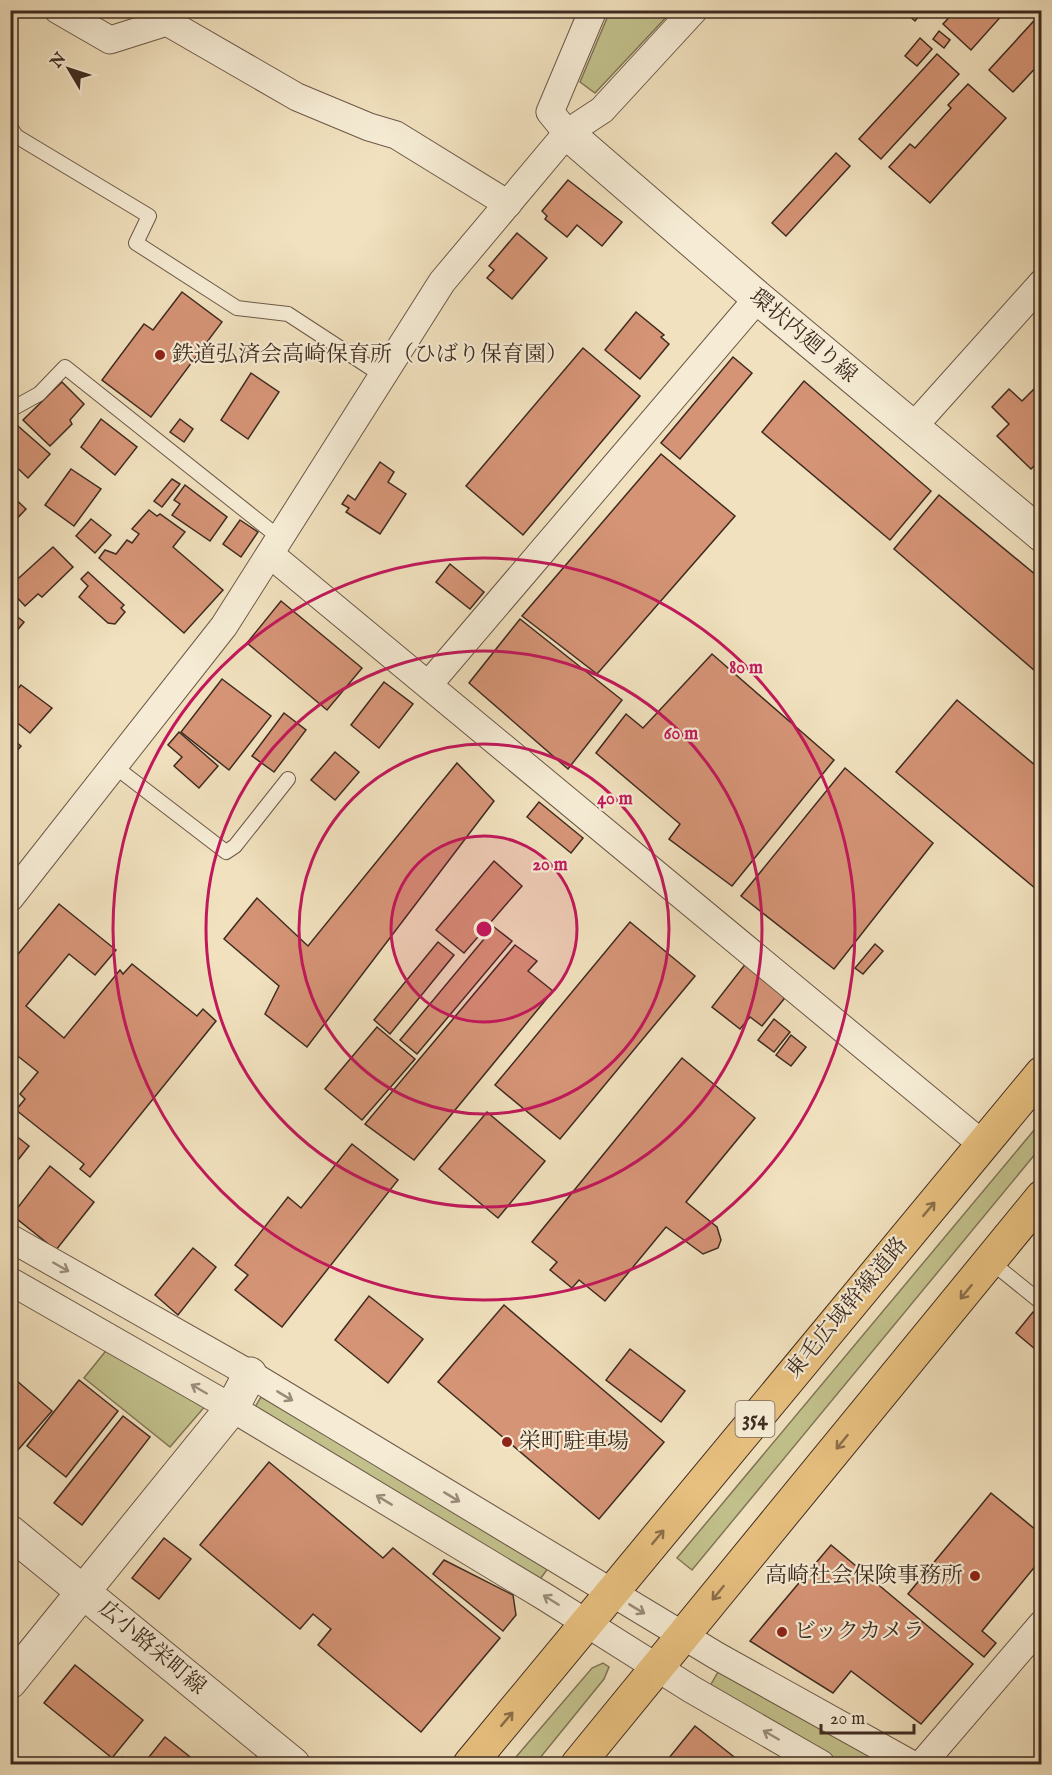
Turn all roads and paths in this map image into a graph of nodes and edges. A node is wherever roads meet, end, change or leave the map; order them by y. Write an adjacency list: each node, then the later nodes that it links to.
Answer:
1 (58, 10): 6 (street)
2 (593, 10): 5 (street)
3 (694, 10): 5 (street)
4 (10, 127): 9 (lane)
5 (567, 133): 6 (street); 8 (street, 環状内廻り線)
6 (508, 204): 9 (street)
7 (1041, 283): 11 (street)
8 (758, 298): 11 (street, 環状内廻り線); 14 (street)
9 (383, 376): 13 (street)
10 (10, 410): 13 (lane)
11 (913, 427): 12 (street, 環状内廻り線)
12 (1041, 535)
13 (276, 547): 14 (street); 15 (street)
14 (429, 684): 19 (street)
15 (114, 766): 16 (lane); 17 (street)
16 (288, 779)
17 (10, 898)
18 (1041, 1073): 19 (highway, 東毛広域幹線道路 / 354)
19 (982, 1144): 29 (highway, 東毛広域幹線道路 / 354, one-way to 19)
20 (1041, 1197): 22 (highway)
21 (10, 1238): 25 (street, one-way to 25)
22 (990, 1262): 24 (lane); 32 (highway, one-way to 32)
23 (10, 1281): 26 (street, one-way to 23)
24 (1041, 1303)
25 (250, 1374): 26 (street); 29 (street, one-way to 29)
26 (232, 1408): 28 (street); 30 (street, one-way to 26)
27 (10, 1532): 28 (street, 広小路栄町線)
28 (85, 1592): 34 (street); 35 (street, 広小路栄町線)
29 (611, 1593): 30 (highway, 東毛広域幹線道路 / 354); 32 (street, one-way to 32)
30 (586, 1623): 33 (street); 36 (highway, 東毛広域幹線道路 / 354, one-way to 30)
31 (1041, 1624): 40 (street)
32 (684, 1637): 33 (highway); 39 (street)
33 (658, 1668): 37 (highway); 38 (street, one-way to 33)
34 (10, 1682)
35 (293, 1764)
36 (470, 1764)
37 (578, 1764)
38 (821, 1764)
39 (911, 1764)
40 (922, 1764)

